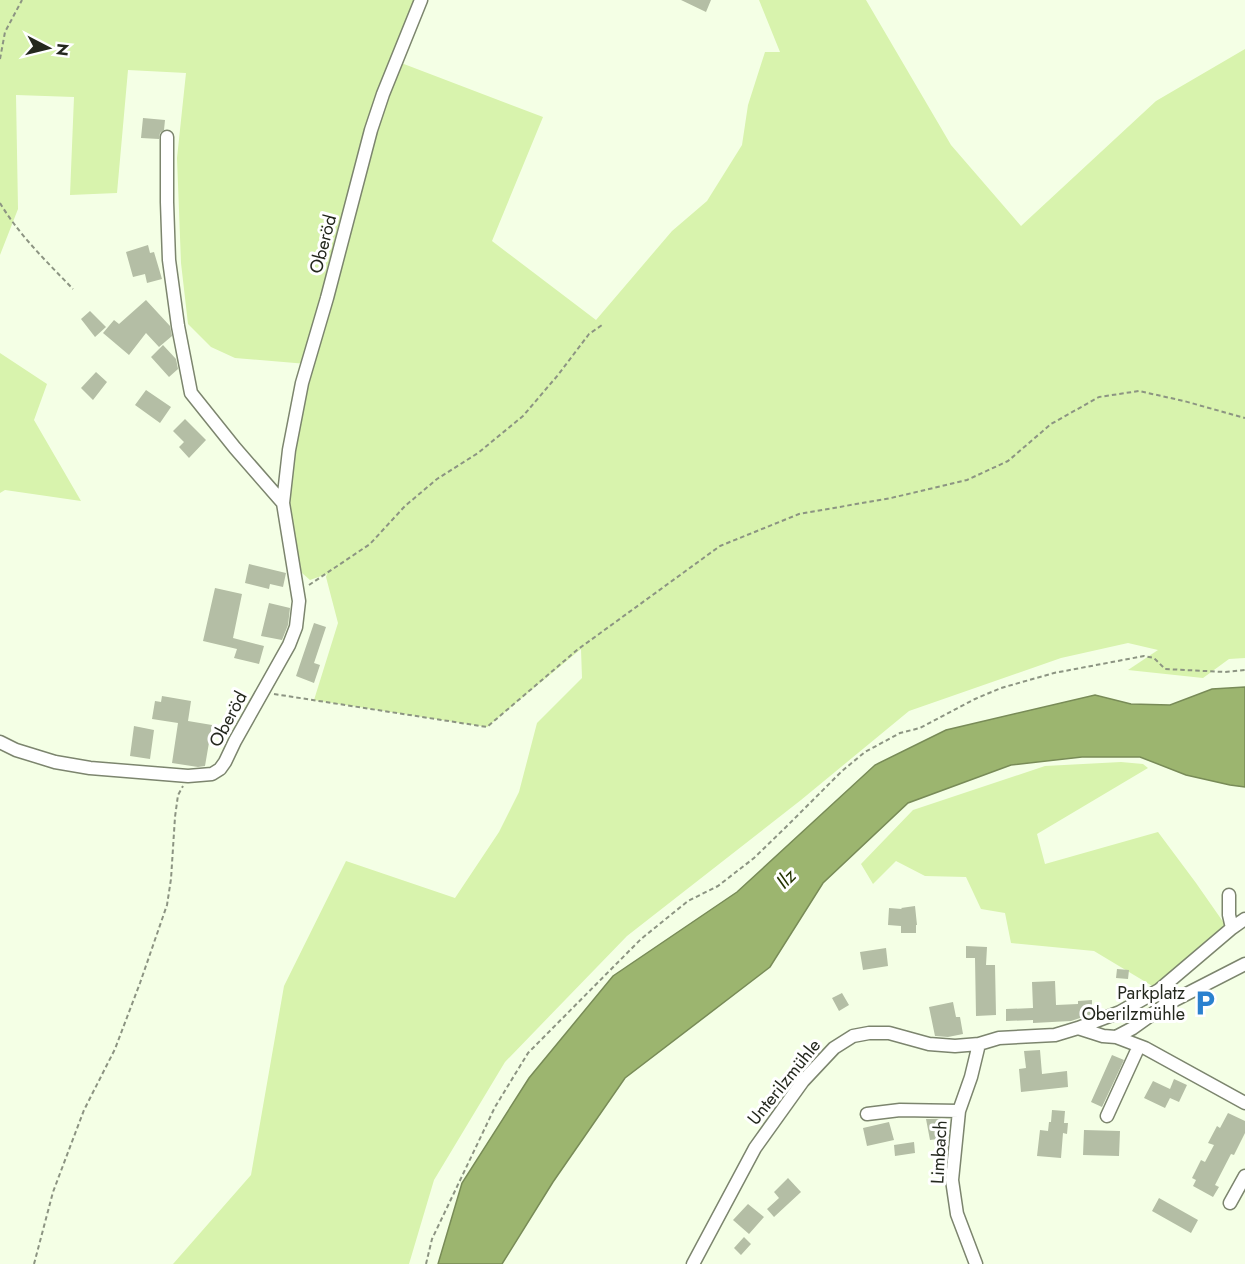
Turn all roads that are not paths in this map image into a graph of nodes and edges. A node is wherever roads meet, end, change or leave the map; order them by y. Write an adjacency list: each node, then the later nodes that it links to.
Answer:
1 (421, 0): 3 (street, Oberöd)
2 (167, 138): 3 (street)
3 (283, 503): 4 (street, Oberöd)
4 (0, 742)
5 (1229, 895): 7 (street)
6 (1245, 919): 7 (street, Unterilzmühle)
7 (1232, 928): 9 (street, Unterilzmühle)
8 (1245, 964): 10 (street)
9 (1078, 1028): 10 (street); 11 (street, Unterilzmühle)
10 (1116, 1037): 12 (street)
11 (979, 1044): 14 (street, Limbach); 19 (street, Unterilzmühle)
12 (1139, 1046): 13 (street); 16 (street)
13 (1245, 1103)
14 (959, 1111): 15 (street); 20 (street, Limbach)
15 (867, 1114)
16 (1107, 1116)
17 (1245, 1176): 18 (street)
18 (1230, 1203)
19 (693, 1264)
20 (976, 1264)

